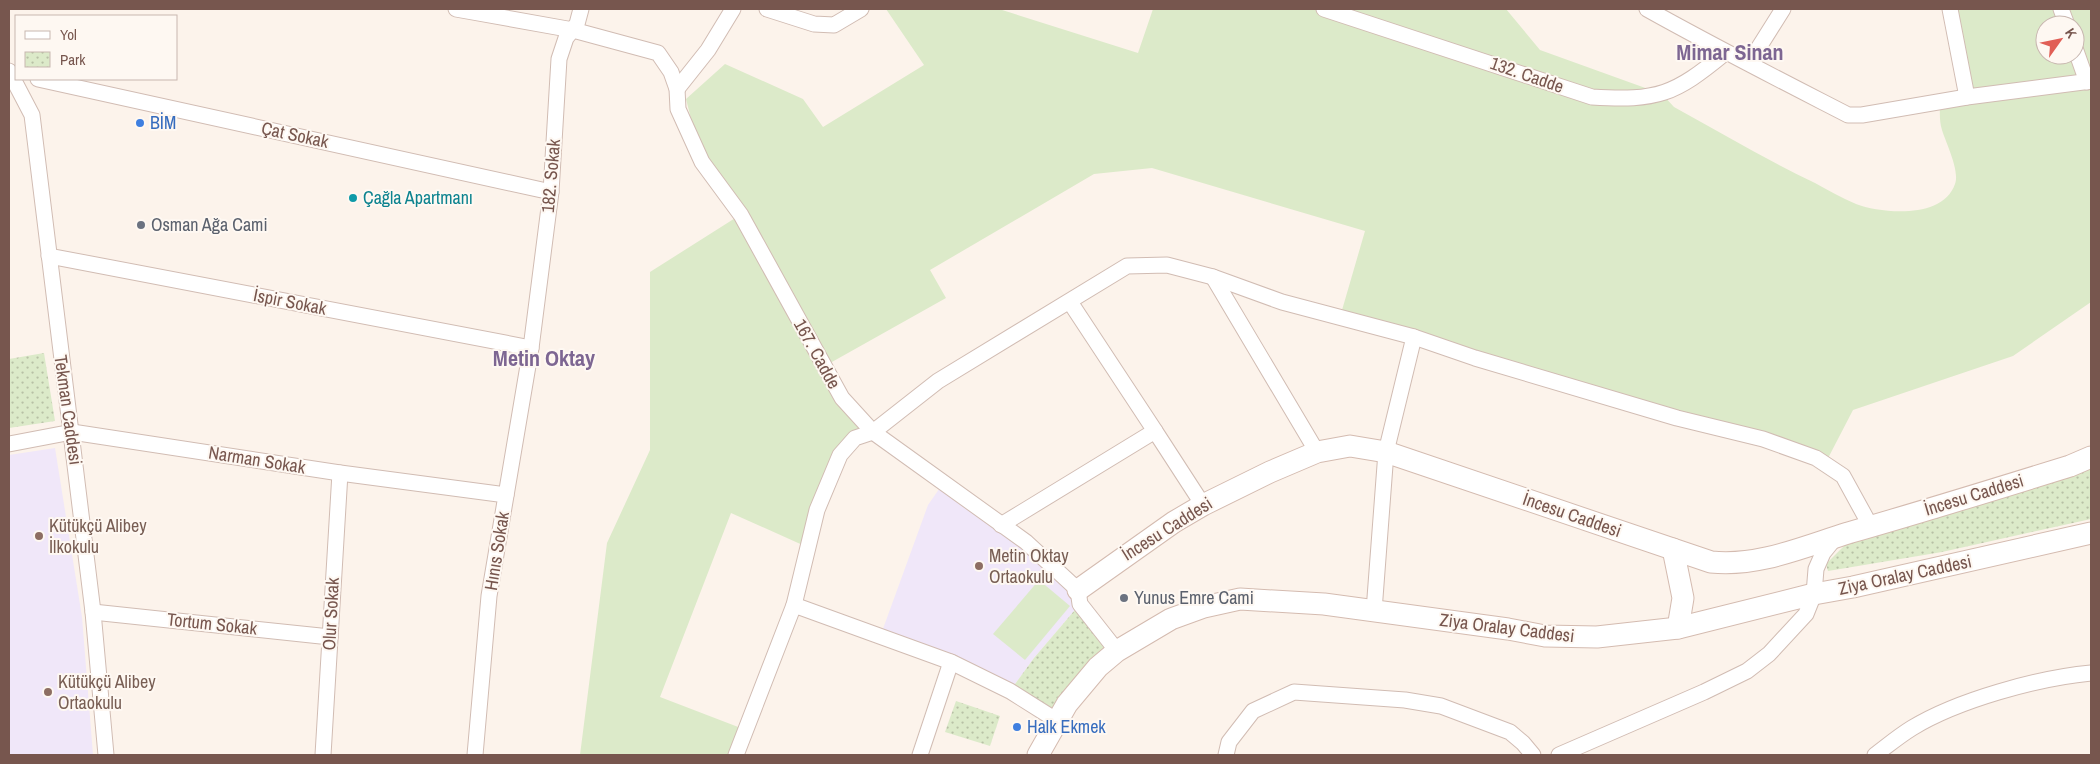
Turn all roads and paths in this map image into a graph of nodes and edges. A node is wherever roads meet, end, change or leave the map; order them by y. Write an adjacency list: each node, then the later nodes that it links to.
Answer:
1 (456, 9): 10 (street, 167. Cadde)
2 (581, 9): 10 (street, 182. Sokak)
3 (733, 9): 17 (street)
4 (767, 9): 5 (street)
5 (861, 9)
6 (1324, 9): 11 (street, 132. Cadde)
7 (1647, 9): 11 (street)
8 (1783, 9): 12 (street)
9 (1950, 9): 18 (street)
10 (573, 30): 17 (street, 167. Cadde); 19 (street, 182. Sokak)
11 (1725, 53): 12 (street)
12 (1749, 63): 18 (street)
13 (2082, 65): 16 (street)
14 (15, 80): 20 (street, Tekman Caddesi)
15 (43, 80): 19 (street, Çat Sokak)
16 (2089, 81): 18 (street)
17 (677, 89): 27 (street, 167. Cadde)
18 (1967, 97)
19 (551, 192): 24 (street, 182. Sokak)
20 (49, 256): 24 (street, İspir Sokak); 26 (street, Tekman Caddesi)
21 (1213, 277): 22 (street); 23 (street); 29 (street)
22 (1070, 302): 25 (street); 27 (street)
23 (1414, 337): 30 (street); 36 (street)
24 (531, 348): 33 (street, Hınıs Sokak)
25 (1155, 431): 34 (street); 35 (street)
26 (72, 432): 28 (street, Narman Sokak); 32 (street, Narman Sokak); 44 (street, Tekman Caddesi)
27 (873, 432): 35 (street, 167. Cadde); 42 (street)
28 (9, 444)
29 (1317, 452): 30 (main road, İncesu Caddesi); 34 (main road, İncesu Caddesi)
30 (1386, 452): 39 (main road, İncesu Caddesi); 43 (street)
31 (2091, 457): 36 (main road, İncesu Caddesi)
32 (340, 473): 33 (street, Narman Sokak); 46 (street, Olur Sokak)
33 (506, 495): 53 (street, Hınıs Sokak)
34 (1203, 504): 40 (main road, İncesu Caddesi)
35 (1001, 524): 40 (street, 167. Cadde)
36 (1870, 527): 38 (main road, İncesu Caddesi)
37 (2091, 533): 41 (main road, Ziya Oralay Caddesi)
38 (1836, 537): 39 (main road, İncesu Caddesi); 41 (street)
39 (1673, 549): 45 (main road)
40 (1078, 590): 47 (street, 167. Cadde)
41 (1814, 594): 45 (main road, Ziya Oralay Caddesi); 59 (street)
42 (794, 605): 48 (street); 54 (street)
43 (1374, 611): 45 (main road, Ziya Oralay Caddesi); 47 (main road, Ziya Oralay Caddesi)
44 (93, 612): 46 (street, Tortum Sokak); 51 (street, Tekman Caddesi)
45 (1678, 628)
46 (330, 636): 52 (street, Olur Sokak)
47 (1117, 651): 50 (main road, Ziya Oralay Caddesi)
48 (951, 662): 50 (street); 55 (street)
49 (2091, 673): 60 (street)
50 (1056, 720): 56 (main road, Ziya Oralay Caddesi)
51 (106, 755)
52 (323, 755)
53 (475, 755)
54 (736, 755)
55 (920, 755)
56 (1038, 755)
57 (1226, 755): 58 (street)
58 (1533, 755)
59 (1560, 755)
60 (1874, 755)

